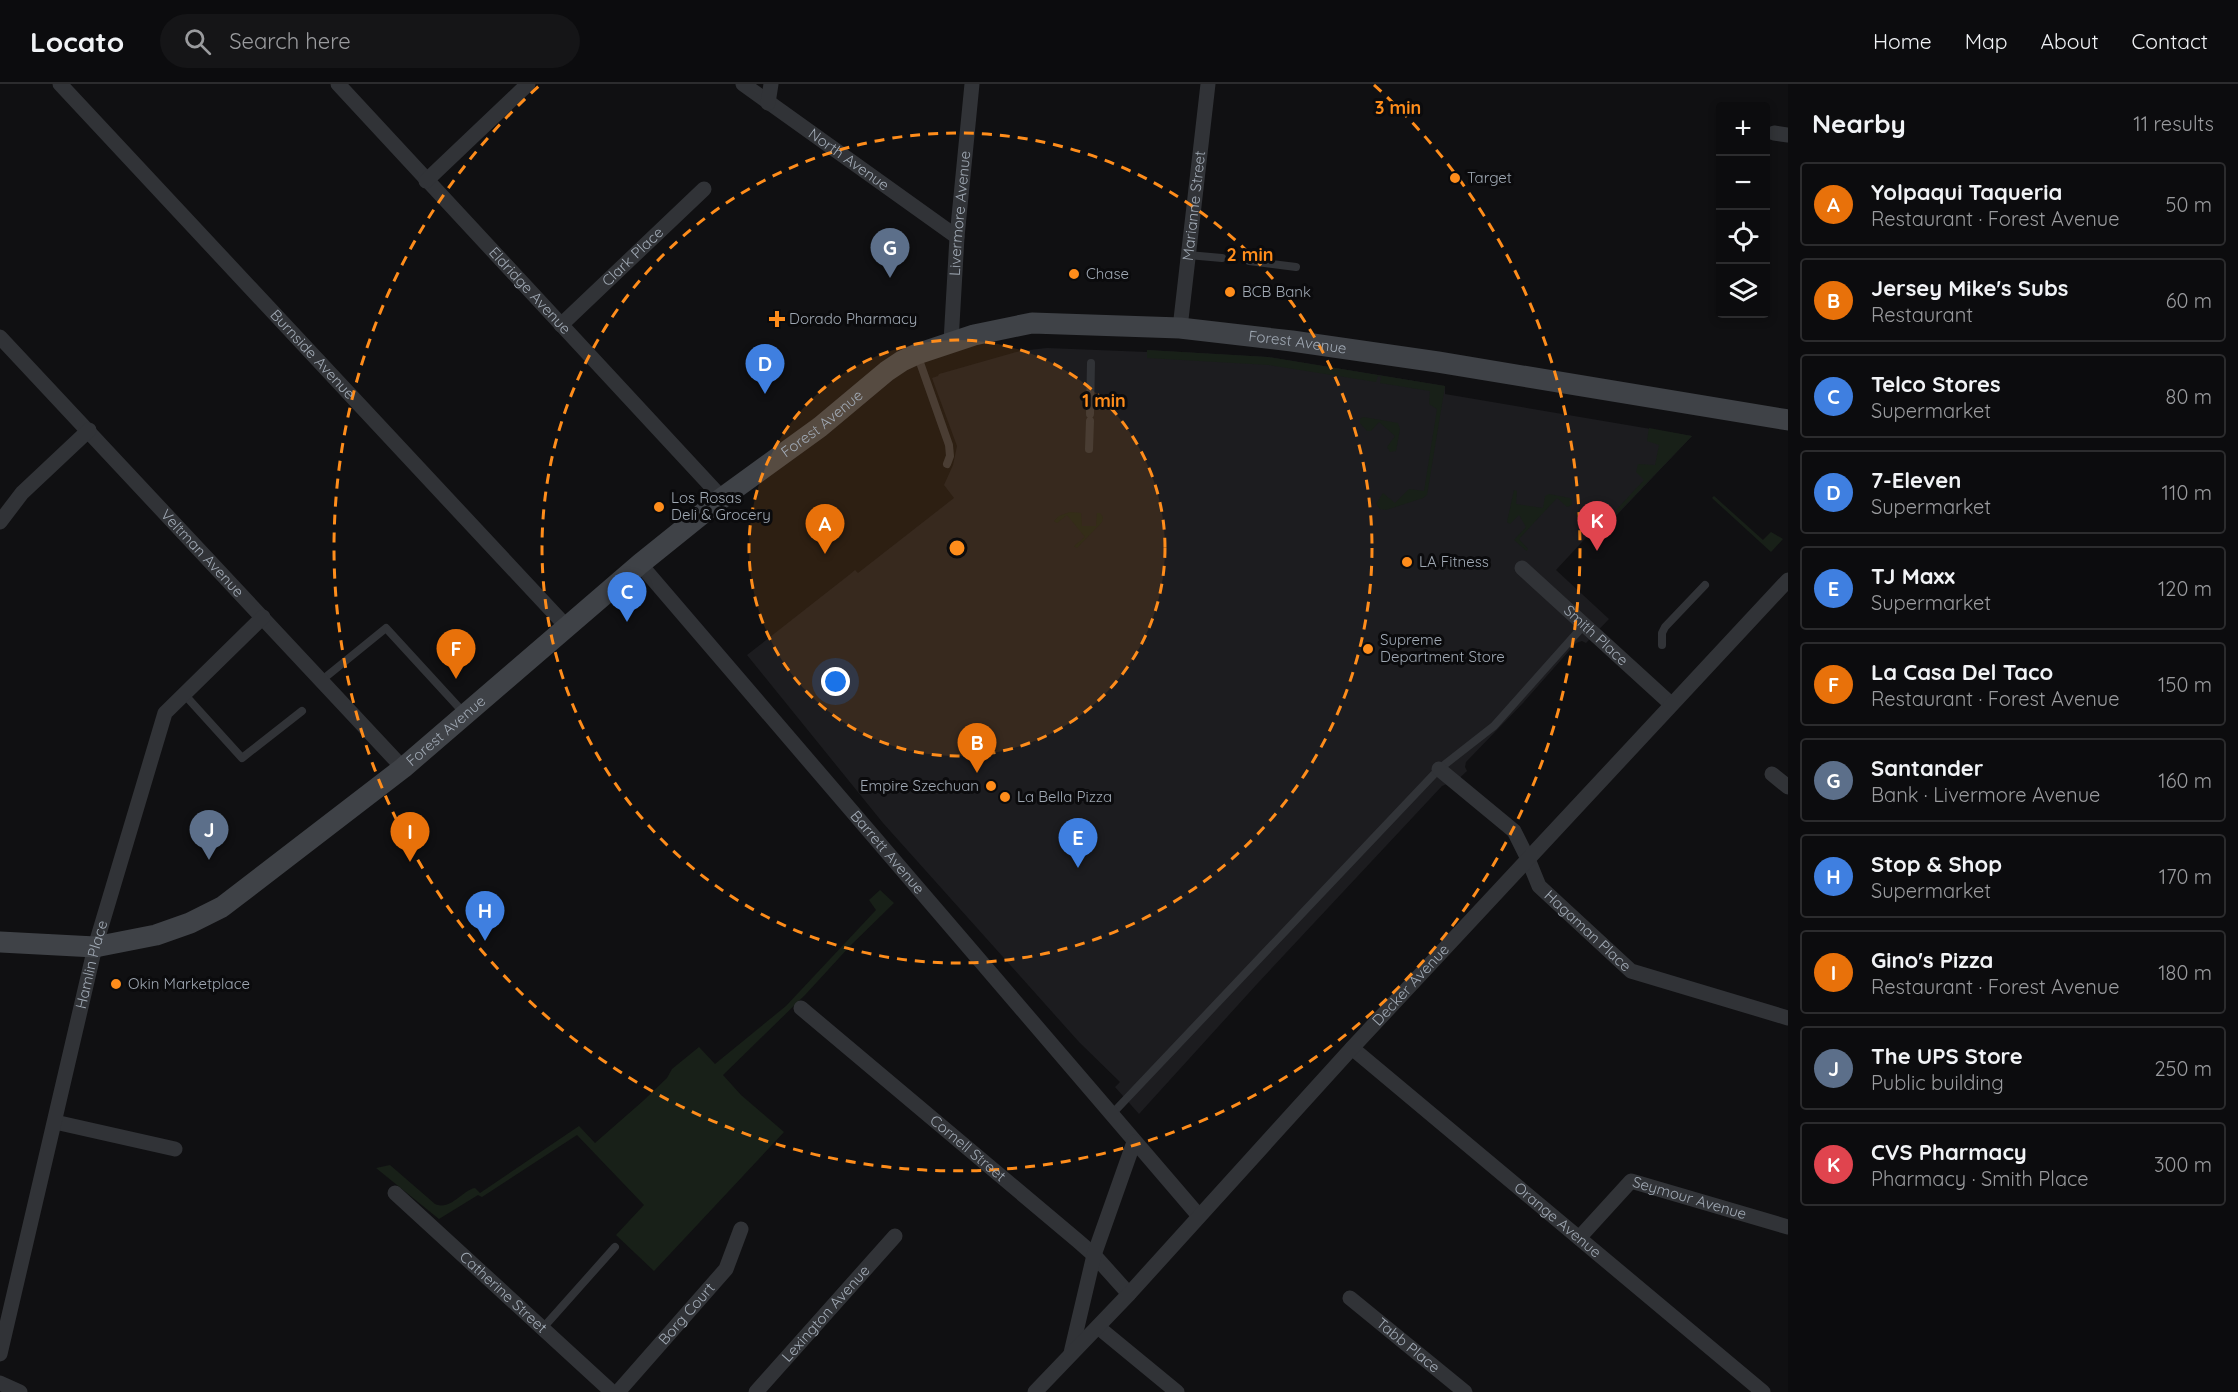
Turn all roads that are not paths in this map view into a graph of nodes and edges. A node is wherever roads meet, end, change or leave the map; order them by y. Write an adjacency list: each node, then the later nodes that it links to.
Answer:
1 (60, 84): 34 (street, Burnside Avenue)
2 (338, 84): 9 (street, Eldridge Avenue)
3 (528, 84): 9 (street)
4 (743, 84): 8 (street, North Avenue)
5 (771, 84): 8 (street)
6 (972, 84): 11 (street, Livermore Avenue)
7 (1208, 84): 12 (street, Marianne Street)
8 (768, 103): 11 (street, North Avenue)
9 (426, 181): 16 (street, Eldridge Avenue)
10 (704, 189): 16 (street, Clark Place)
11 (957, 237): 19 (street, Livermore Avenue)
12 (1188, 255): 13 (lane); 17 (street, Marianne Street)
13 (1222, 258)
14 (1249, 261): 15 (lane)
15 (1296, 267)
16 (561, 325): 26 (street, Eldridge Avenue)
17 (1180, 328): 19 (main road, Forest Avenue); 22 (main road, Forest Avenue)
18 (0, 337): 23 (street, Veltman Avenue)
19 (951, 342): 20 (main road, Forest Avenue)
20 (917, 354): 25 (lane); 26 (main road, Forest Avenue)
21 (1091, 363): 24 (lane)
22 (1788, 420)
23 (89, 430): 27 (street); 32 (street, Veltman Avenue)
24 (1089, 448)
25 (947, 464)
26 (722, 498): 28 (main road, Forest Avenue)
27 (0, 522)
28 (640, 564): 34 (main road, Forest Avenue); 51 (street, Barrett Avenue)
29 (1522, 568): 33 (street, Smith Place)
30 (1788, 580): 38 (street, Decker Avenue)
31 (1705, 585): 35 (lane)
32 (263, 617): 36 (street, Veltman Avenue); 37 (street, Hamlin Place)
33 (1584, 625): 38 (street, Smith Place); 42 (lane)
34 (566, 626): 40 (main road, Forest Avenue)
35 (1662, 645)
36 (322, 680): 40 (lane); 41 (street, Veltman Avenue)
37 (184, 694): 39 (lane); 47 (street, Hamlin Place)
38 (1671, 704): 45 (street, Decker Avenue)
39 (302, 711)
40 (465, 714): 41 (main road, Forest Avenue)
41 (403, 768): 47 (main road, Forest Avenue)
42 (1439, 769): 45 (street, Hagaman Place); 51 (lane)
43 (1772, 774): 44 (street)
44 (1788, 787)
45 (1528, 859): 49 (street, Hagaman Place); 50 (street, Decker Avenue)
46 (0, 942): 47 (main road, Forest Avenue)
47 (96, 947): 52 (street, Hamlin Place)
48 (801, 1008): 62 (street, Cornell Street)
49 (1788, 1018)
50 (1352, 1048): 56 (street, Decker Avenue); 60 (street, Orange Avenue)
51 (1111, 1115): 53 (street, Barrett Avenue)
52 (55, 1122): 54 (street); 67 (street, Hamlin Place)
53 (1134, 1142): 56 (street, Barrett Avenue); 62 (street)
54 (175, 1149)
55 (395, 1193): 66 (street, Catherine Street)
56 (1199, 1216): 63 (street, Decker Avenue)
57 (1788, 1227): 60 (street, Seymour Avenue)
58 (741, 1229): 72 (street, Borg Court)
59 (895, 1236): 73 (street, Lexington Avenue)
60 (1579, 1238): 77 (street, Orange Avenue)
61 (615, 1247): 66 (lane)
62 (1094, 1255): 63 (street, Cornell Street); 68 (street)
63 (1129, 1294): 65 (street, Decker Avenue)
64 (1350, 1298): 76 (street, Tabb Place)
65 (1098, 1327): 68 (street, Decker Avenue); 75 (street)
66 (542, 1329): 71 (street, Catherine Street)
67 (0, 1353)
68 (1071, 1353): 74 (street, Decker Avenue)
69 (0, 1383): 70 (street)
70 (20, 1392)
71 (612, 1392)
72 (618, 1392)
73 (756, 1392)
74 (1035, 1392)
75 (1177, 1392)
76 (1465, 1392)
77 (1763, 1392)

